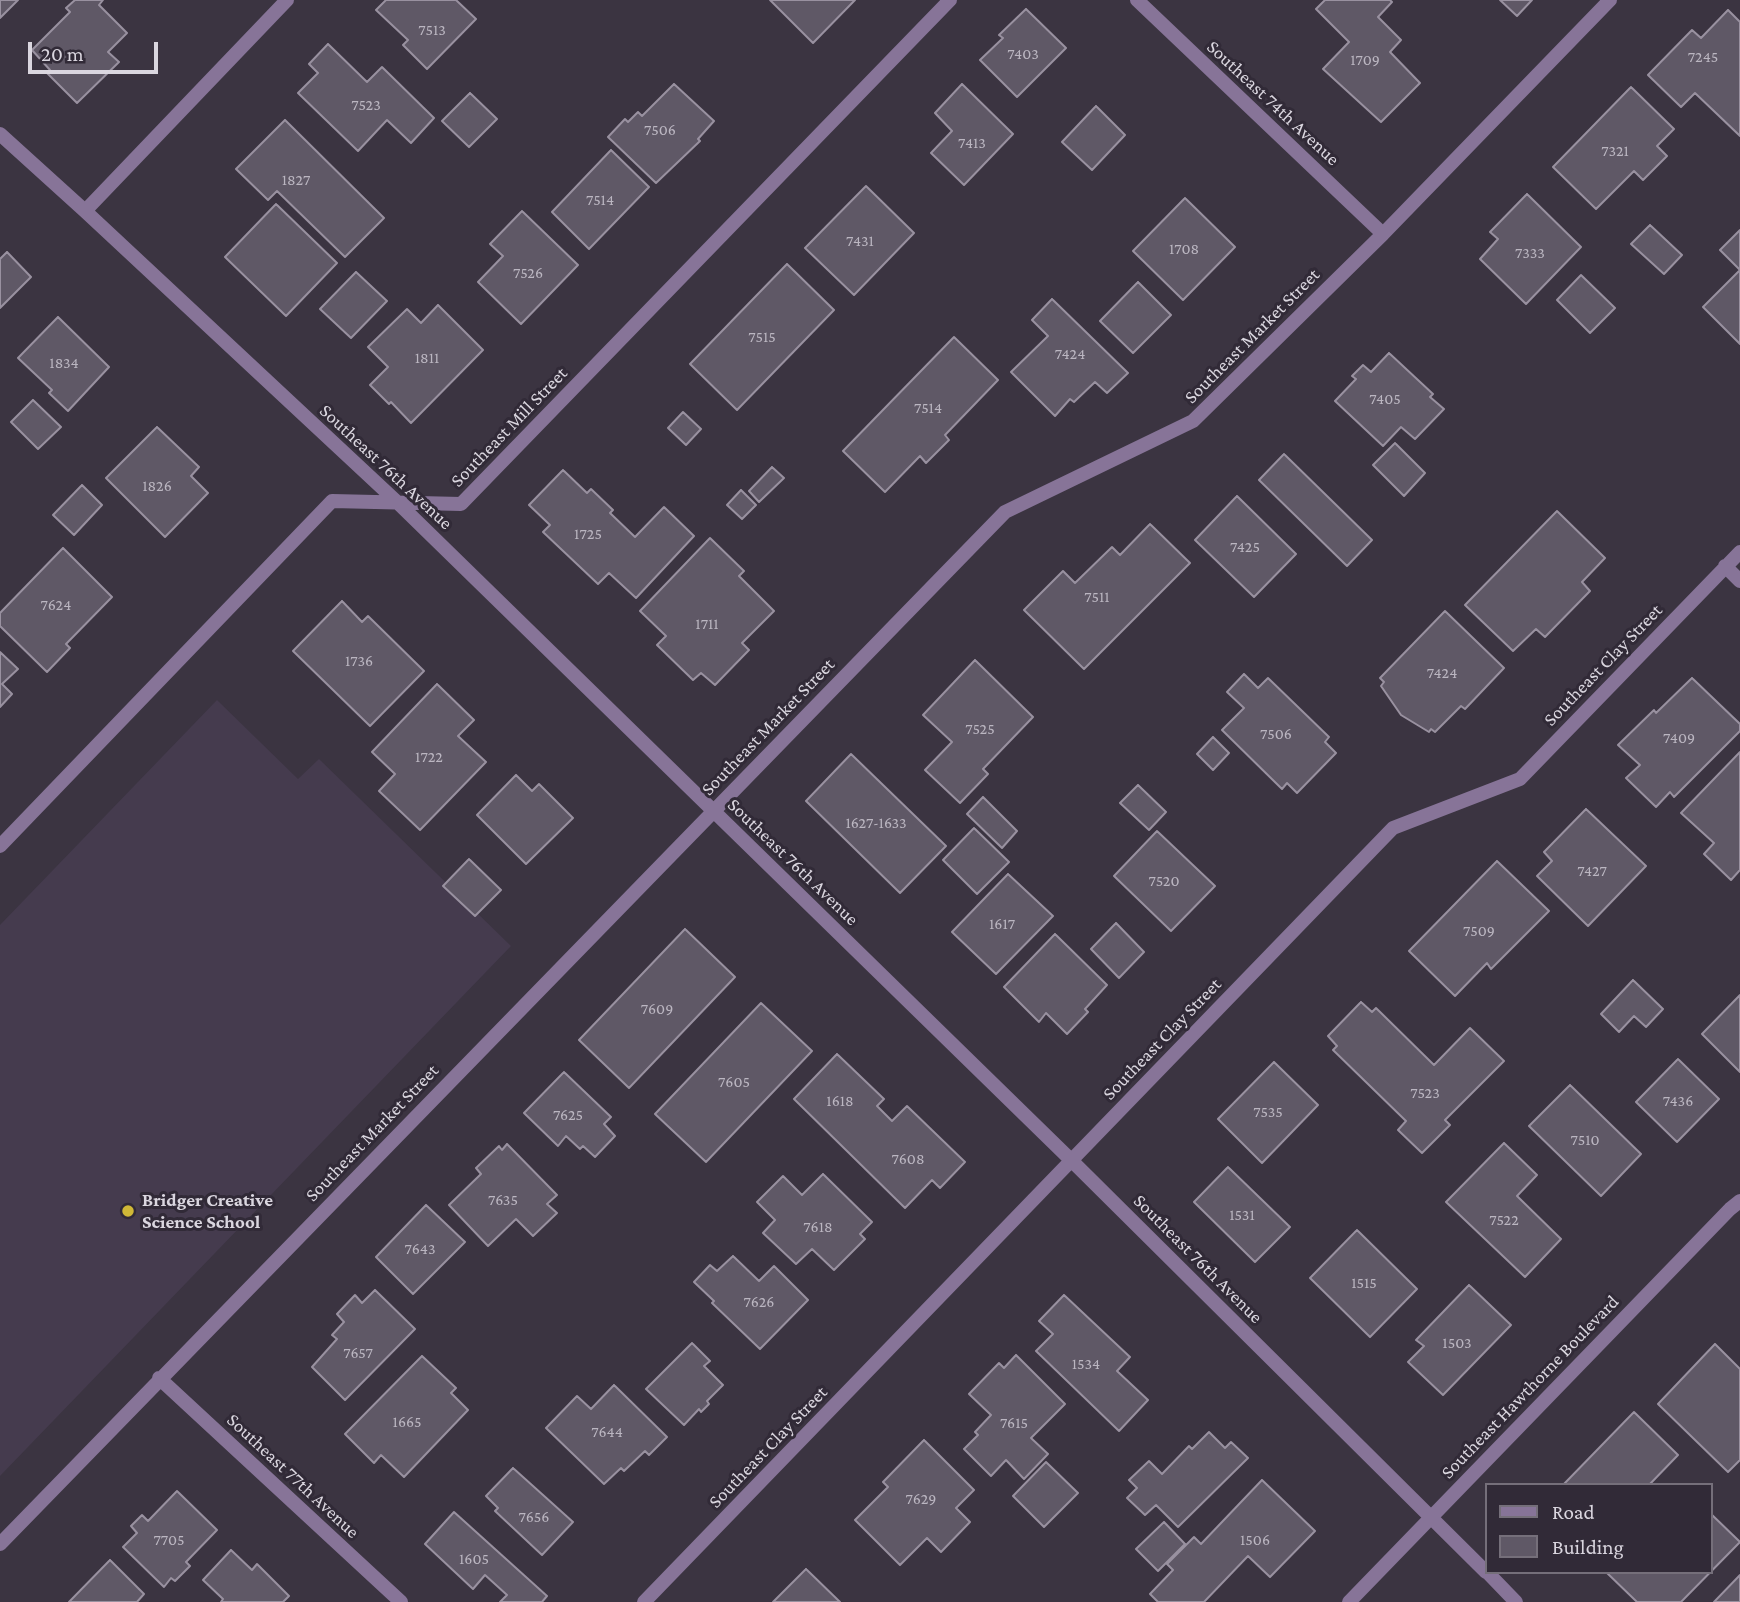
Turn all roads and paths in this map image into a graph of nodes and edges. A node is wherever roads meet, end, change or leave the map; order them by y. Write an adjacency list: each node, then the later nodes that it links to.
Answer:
1 (287, 0): 6 (street)
2 (950, 0): 8 (street, Southeast Mill Street)
3 (1137, 0): 7 (street, Southeast 74th Avenue)
4 (1610, 0): 7 (street, Southeast Market Street)
5 (0, 134): 6 (street, Southeast 76th Avenue)
6 (85, 211): 8 (street, Southeast 76th Avenue)
7 (1383, 234): 12 (street, Southeast Market Street)
8 (396, 501): 12 (street, Southeast 76th Avenue); 13 (street, Southeast Mill Street)
9 (1740, 552): 10 (street, Southeast Clay Street)
10 (1725, 566): 11 (street); 14 (street, Southeast Clay Street)
11 (1740, 580)
12 (713, 811): 14 (street, Southeast 76th Avenue); 16 (street, Southeast Market Street)
13 (0, 846)
14 (1072, 1161): 17 (street, Southeast 76th Avenue); 22 (street, Southeast Clay Street)
15 (1740, 1201): 17 (street, Southeast Hawthorne Boulevard)
16 (159, 1378): 18 (street, Southeast Market Street); 21 (street, Southeast 77th Avenue)
17 (1432, 1516): 19 (street, Southeast 76th Avenue); 23 (street, Southeast Hawthorne Boulevard)
18 (0, 1544)
19 (1484, 1569)
20 (1489, 1574): 24 (street, Southeast 76th Avenue)
21 (401, 1602)
22 (644, 1602)
23 (1349, 1602)
24 (1516, 1602)

